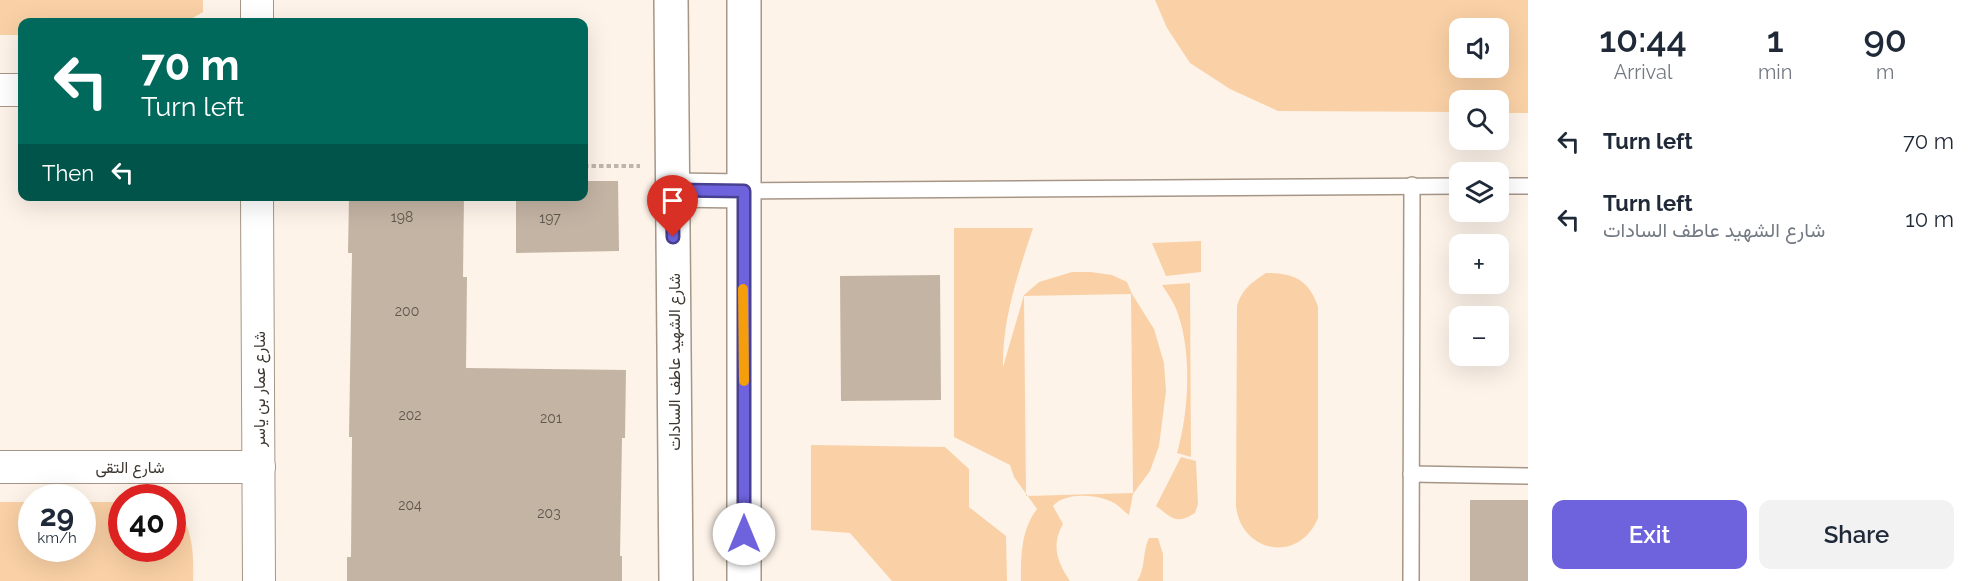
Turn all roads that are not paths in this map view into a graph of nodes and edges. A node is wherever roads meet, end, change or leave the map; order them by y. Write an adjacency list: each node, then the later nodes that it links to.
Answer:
1 (257, 0): 4 (street)
2 (671, 0): 7 (street, شارع الشهيد عاطف السادات)
3 (744, 0): 12 (street)
4 (257, 18)
5 (0, 90): 6 (street)
6 (18, 90)
7 (672, 178): 12 (street); 19 (street, شارع الشهيد عاطف السادات)
8 (1412, 185): 9 (lane); 12 (lane); 16 (lane)
9 (1449, 186)
10 (1509, 186): 11 (lane)
11 (1528, 186)
12 (744, 191): 20 (street)
13 (257, 201): 15 (street, شارع عمار بن ياسر)
14 (0, 467): 15 (street, شارع التقى)
15 (259, 467): 18 (street, شارع عمار بن ياسر)
16 (1411, 474): 17 (lane); 21 (lane)
17 (1528, 476)
18 (259, 581)
19 (675, 581)
20 (744, 581)
21 (1411, 581)

